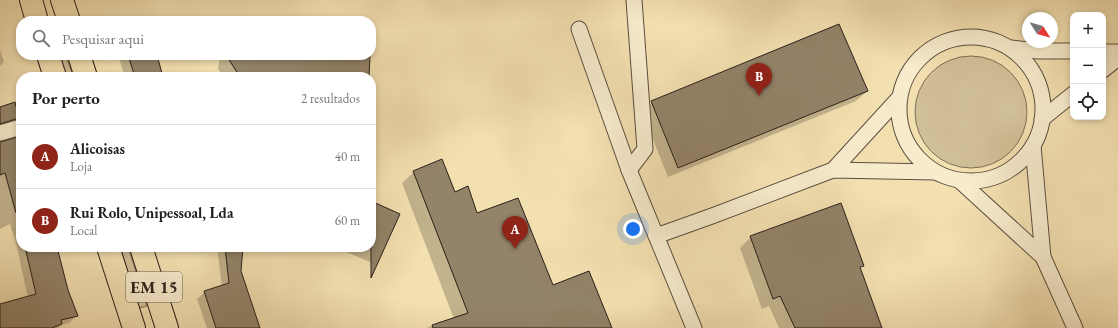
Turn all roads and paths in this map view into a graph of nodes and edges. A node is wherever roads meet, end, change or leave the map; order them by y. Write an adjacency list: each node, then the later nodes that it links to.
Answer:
1 (31, 0): 4 (main road)
2 (62, 0): 5 (main road)
3 (634, 0): 23 (street)
4 (36, 16)
5 (67, 16)
6 (579, 29): 23 (street)
7 (1011, 48): 8 (street); 18 (street); 19 (street)
8 (1070, 51)
9 (1106, 52): 10 (street)
10 (1118, 52)
11 (1118, 58): 14 (street)
12 (50, 60): 15 (main road)
13 (81, 60): 16 (main road)
14 (1106, 68)
15 (53, 72)
16 (85, 72)
17 (1070, 96): 19 (street)
18 (898, 99): 24 (street); 25 (street)
19 (1042, 119): 22 (street)
20 (16, 128): 21 (street)
21 (0, 133)
22 (1033, 146): 26 (street); 30 (street)
23 (629, 170): 27 (street)
24 (833, 170): 25 (street); 27 (street)
25 (934, 172): 26 (street)
26 (960, 181): 30 (street)
27 (656, 236): 33 (street)
28 (110, 252): 31 (main road, EM 15)
29 (143, 252): 32 (main road, EM 15)
30 (1043, 257): 34 (street)
31 (134, 328)
32 (166, 328)
33 (694, 328)
34 (1075, 328)

